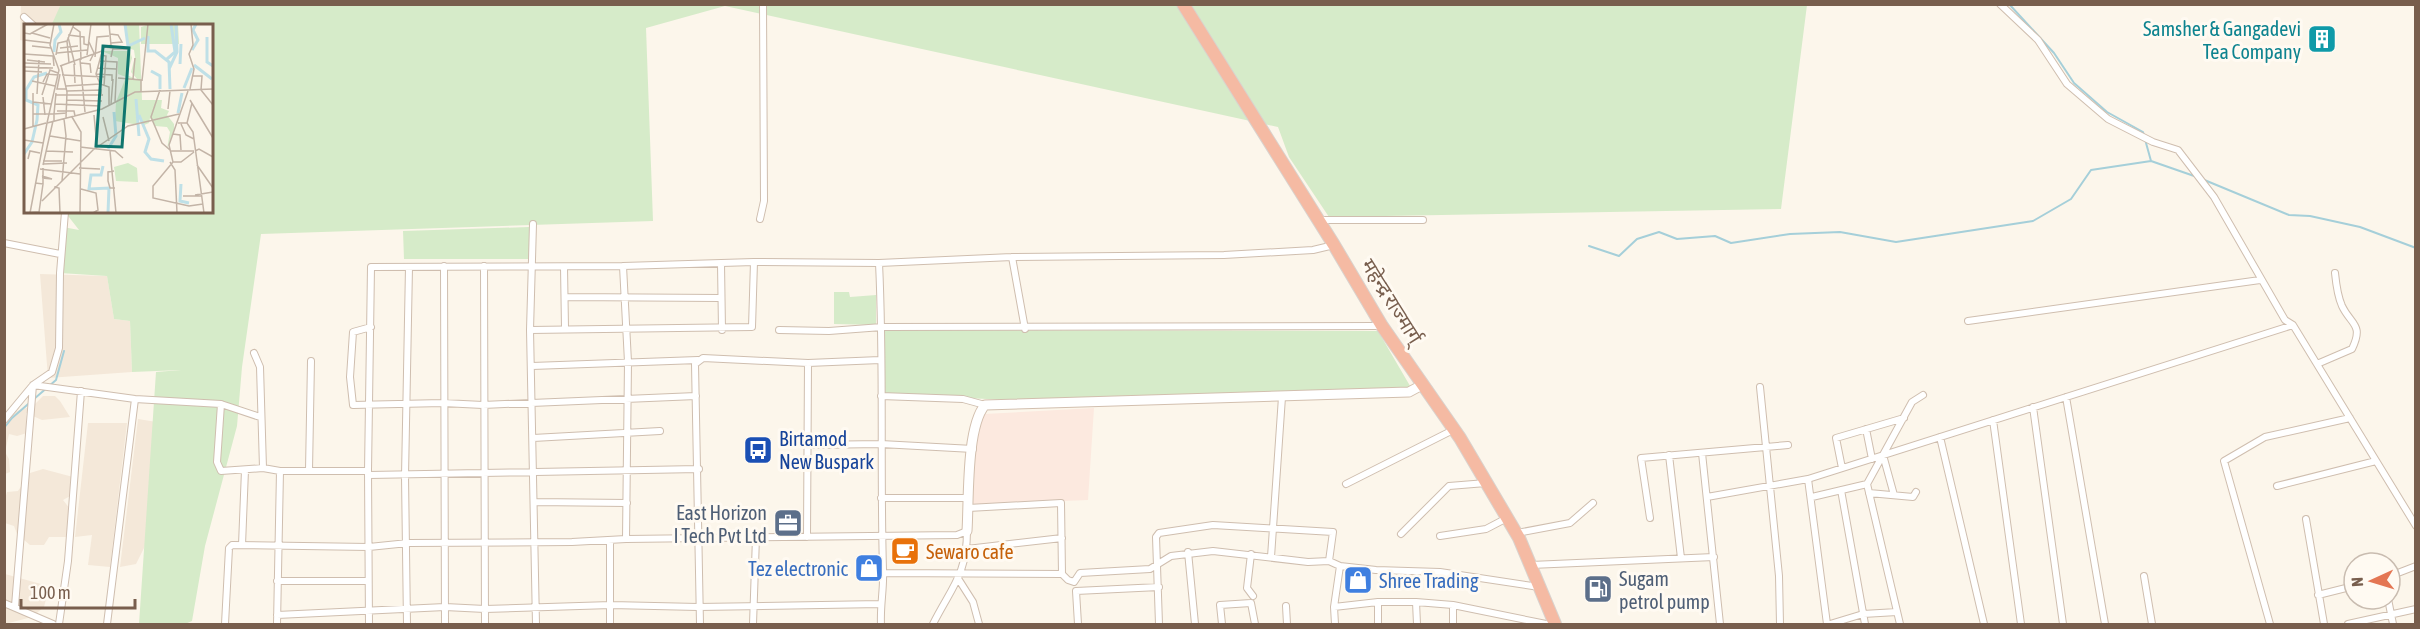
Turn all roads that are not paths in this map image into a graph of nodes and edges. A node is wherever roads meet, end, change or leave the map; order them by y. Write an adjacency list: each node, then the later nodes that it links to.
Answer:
1 (763, 4): 7 (street)
2 (1183, 4): 8 (highway, महेन्द्र राज्मार्ग्)
3 (2000, 4): 25 (street)
4 (24, 17): 5 (street)
5 (32, 24)
6 (65, 213): 13 (street)
7 (759, 219)
8 (1319, 220): 9 (street); 12 (highway, महेन्द्र राज्मार्ग्)
9 (1423, 220)
10 (532, 224): 19 (street)
11 (4, 243): 13 (street)
12 (1334, 245): 14 (street); 31 (highway, महेन्द्र राज्मार्ग्)
13 (60, 254): 48 (street)
14 (1012, 257): 16 (street); 35 (street)
15 (754, 262): 16 (street); 17 (street); 38 (street)
16 (879, 263): 33 (street)
17 (721, 264): 20 (street); 28 (street)
18 (484, 266): 19 (street); 22 (street); 64 (street)
19 (532, 266): 23 (street); 36 (street)
20 (623, 266): 23 (street); 27 (street)
21 (409, 267): 22 (street); 32 (street); 63 (street)
22 (444, 267): 60 (street)
23 (564, 267): 26 (street)
24 (2335, 273): 46 (street)
25 (2260, 279): 29 (street); 30 (street)
26 (565, 297): 27 (street); 34 (street)
27 (625, 297): 28 (street); 37 (street)
28 (720, 298): 38 (street)
29 (1968, 321)
30 (2293, 325): 46 (street); 57 (street)
31 (1382, 326): 35 (street); 49 (highway, महेन्द्र राज्मार्ग्)
32 (371, 327): 62 (street); 62 (street)
33 (882, 327): 35 (street); 39 (street); 42 (street)
34 (565, 328): 36 (street); 37 (street)
35 (1025, 329)
36 (530, 330): 47 (street)
37 (627, 330): 38 (street); 44 (street)
38 (722, 330)
39 (779, 330)
40 (254, 353): 67 (street)
41 (698, 360): 44 (street); 45 (street); 53 (street)
42 (880, 360): 45 (street); 54 (street)
43 (310, 361): 92 (street)
44 (628, 363): 47 (street); 55 (street)
45 (808, 363): 79 (street)
46 (2317, 364): 69 (street)
47 (532, 366): 59 (street)
48 (33, 385): 51 (street); 70 (street); 169 (street)
49 (1422, 385): 56 (street); 72 (highway, महेन्द्र राज्मार्ग्)
50 (1761, 387): 81 (street)
51 (81, 392): 58 (street); 185 (street)
52 (1923, 394): 68 (street)
53 (696, 396): 55 (street); 90 (street)
54 (881, 396): 65 (street); 78 (street)
55 (627, 397): 59 (street); 75 (street)
56 (1282, 397): 65 (street); 122 (street)
57 (2066, 397): 66 (street); 220 (street)
58 (135, 399): 61 (street); 186 (street)
59 (532, 402): 64 (street); 76 (street)
60 (443, 403): 63 (street); 64 (street); 98 (street)
61 (221, 404): 67 (street); 91 (street)
62 (370, 404): 63 (street); 96 (street)
63 (408, 405): 99 (street)
64 (483, 405): 97 (street)
65 (984, 405): 82 (street)
66 (2032, 407): 71 (street); 219 (street)
67 (260, 417): 88 (street)
68 (1904, 418): 73 (street); 85 (street)
69 (2350, 418): 87 (street); 222 (street)
70 (4, 420)
71 (1993, 420): 77 (street); 218 (street)
72 (1455, 429): 101 (highway, महेन्द्र राज्मार्ग्); 102 (street)
73 (1866, 429): 86 (street); 89 (street)
74 (660, 431): 75 (street)
75 (626, 433): 76 (street); 94 (street)
76 (533, 438): 95 (street)
77 (1940, 438): 85 (street); 217 (street)
78 (880, 444): 79 (street); 82 (street); 111 (street)
79 (809, 445): 128 (street)
80 (1788, 445): 81 (street)
81 (1766, 447): 83 (street); 104 (street)
82 (973, 449): 112 (street)
83 (1702, 453): 84 (street); 110 (street)
84 (1669, 455): 119 (street); 146 (street)
85 (1884, 455): 86 (street); 103 (street); 109 (street)
86 (1872, 459): 89 (street)
87 (2376, 461): 105 (street); 121 (street)
88 (263, 468): 91 (street); 93 (street)
89 (1842, 468): 100 (street)
90 (699, 469): 94 (street); 132 (street)
91 (245, 470): 138 (street)
92 (309, 470): 93 (street); 96 (street)
93 (280, 471): 139 (street)
94 (626, 471): 95 (street); 115 (street)
95 (533, 472): 97 (street); 114 (street)
96 (369, 473): 99 (street); 140 (street)
97 (484, 474): 98 (street); 135 (street)
98 (443, 475): 99 (street); 134 (street)
99 (405, 476): 137 (street)
100 (1808, 479): 104 (street); 113 (street)
101 (1487, 483): 118 (highway, महेन्द्र राज्मार्ग्); 125 (street)
102 (1346, 484)
103 (1867, 484): 106 (street); 108 (street)
104 (1770, 486): 110 (street); 213 (street)
105 (2277, 486)
106 (1841, 490): 113 (street); 181 (street)
107 (1916, 492): 109 (street)
108 (1869, 493): 109 (street); 180 (street)
109 (1894, 495)
110 (1707, 497): 145 (street)
111 (881, 498): 112 (street); 129 (street)
112 (967, 498): 117 (street)
113 (1812, 498): 214 (street)
114 (534, 502): 115 (street); 136 (street)
115 (627, 503): 131 (street)
116 (1593, 503): 124 (street)
117 (968, 508): 123 (street); 130 (street)
118 (1507, 518): 124 (highway, महेन्द्र राज्मार्ग्); 126 (street)
119 (1650, 518)
120 (2306, 519): 160 (street)
121 (2415, 525)
122 (1274, 528): 144 (street); 147 (street); 148 (street)
123 (967, 531): 129 (street); 141 (street)
124 (1516, 533): 150 (highway, महेन्द्र राज्मार्ग्)
125 (1401, 534)
126 (1440, 536)
127 (756, 537): 128 (street); 132 (street); 167 (street)
128 (807, 537): 129 (street)
129 (882, 537): 151 (street)
130 (1062, 538): 141 (street); 152 (street)
131 (626, 539): 132 (street); 133 (street)
132 (700, 539): 173 (street)
133 (610, 540): 136 (street); 166 (street)
134 (444, 542): 135 (street); 137 (street); 171 (street)
135 (485, 542): 136 (street); 175 (street)
136 (533, 542): 172 (street)
137 (408, 543): 140 (street); 177 (street)
138 (242, 544): 139 (street); 187 (street)
139 (278, 546): 140 (street); 155 (street)
140 (369, 547): 156 (street)
141 (967, 549): 154 (street)
142 (1188, 552): 143 (street); 148 (street); 202 (street)
143 (1251, 554): 144 (street); 161 (street)
144 (1271, 557): 147 (street)
145 (1714, 557): 146 (street); 212 (street)
146 (1681, 558): 150 (street)
147 (1329, 561): 149 (street)
148 (1159, 562): 152 (street); 157 (street)
149 (1340, 566): 158 (street); 174 (street)
150 (1531, 566): 158 (highway, महेन्द्र राज्मार्ग्)
151 (883, 573): 154 (street); 165 (street)
152 (1062, 574): 154 (street)
153 (2144, 576): 221 (street)
154 (960, 577): 198 (street); 199 (street)
155 (277, 581): 156 (street); 182 (street)
156 (368, 581): 179 (street)
157 (1159, 587): 200 (street); 201 (street)
158 (1540, 588): 211 (highway, महेन्द्र राज्मार्ग्)
159 (2342, 589): 160 (street)
160 (2318, 595): 223 (street)
161 (1253, 596)
162 (1378, 602): 163 (street); 174 (street); 207 (street)
163 (1416, 602): 168 (street); 208 (street)
164 (4, 603): 169 (street)
165 (881, 604): 167 (street); 197 (street)
166 (611, 605): 172 (street); 173 (street); 194 (street)
167 (752, 605): 173 (street); 196 (street)
168 (1453, 605): 209 (street); 210 (street)
169 (15, 606): 184 (street)
170 (1286, 606): 205 (street)
171 (445, 607): 175 (street); 177 (street); 191 (street)
172 (536, 607): 175 (street); 193 (street)
173 (698, 607): 195 (street)
174 (1334, 607): 206 (street)
175 (485, 609): 192 (street)
176 (2415, 609): 183 (street)
177 (406, 611): 179 (street); 190 (street)
178 (2390, 611): 183 (street)
179 (370, 612): 182 (street); 189 (street)
180 (1897, 612): 181 (street); 216 (street)
181 (1863, 614): 214 (street); 215 (street)
182 (277, 615): 188 (street)
183 (2391, 615): 224 (street); 225 (street)
184 (49, 624)
185 (59, 624)
186 (107, 624)
187 (225, 624)
188 (278, 624)
189 (369, 624)
190 (407, 624)
191 (445, 624)
192 (485, 624)
193 (536, 624)
194 (610, 624)
195 (700, 624)
196 (753, 624)
197 (881, 624)
198 (933, 624)
199 (979, 624)
200 (1078, 624)
201 (1160, 624)
202 (1195, 624)
203 (1222, 624): 204 (street)
204 (1255, 624)
205 (1287, 624)
206 (1335, 624)
207 (1378, 624)
208 (1417, 624)
209 (1453, 624)
210 (1546, 624)
211 (1555, 624)
212 (1720, 624)
213 (1780, 624)
214 (1829, 624)
215 (1865, 624)
216 (1900, 624)
217 (1984, 624)
218 (2021, 624)
219 (2063, 624)
220 (2105, 624)
221 (2152, 624)
222 (2270, 624)
223 (2324, 624)
224 (2348, 624)
225 (2393, 624)

